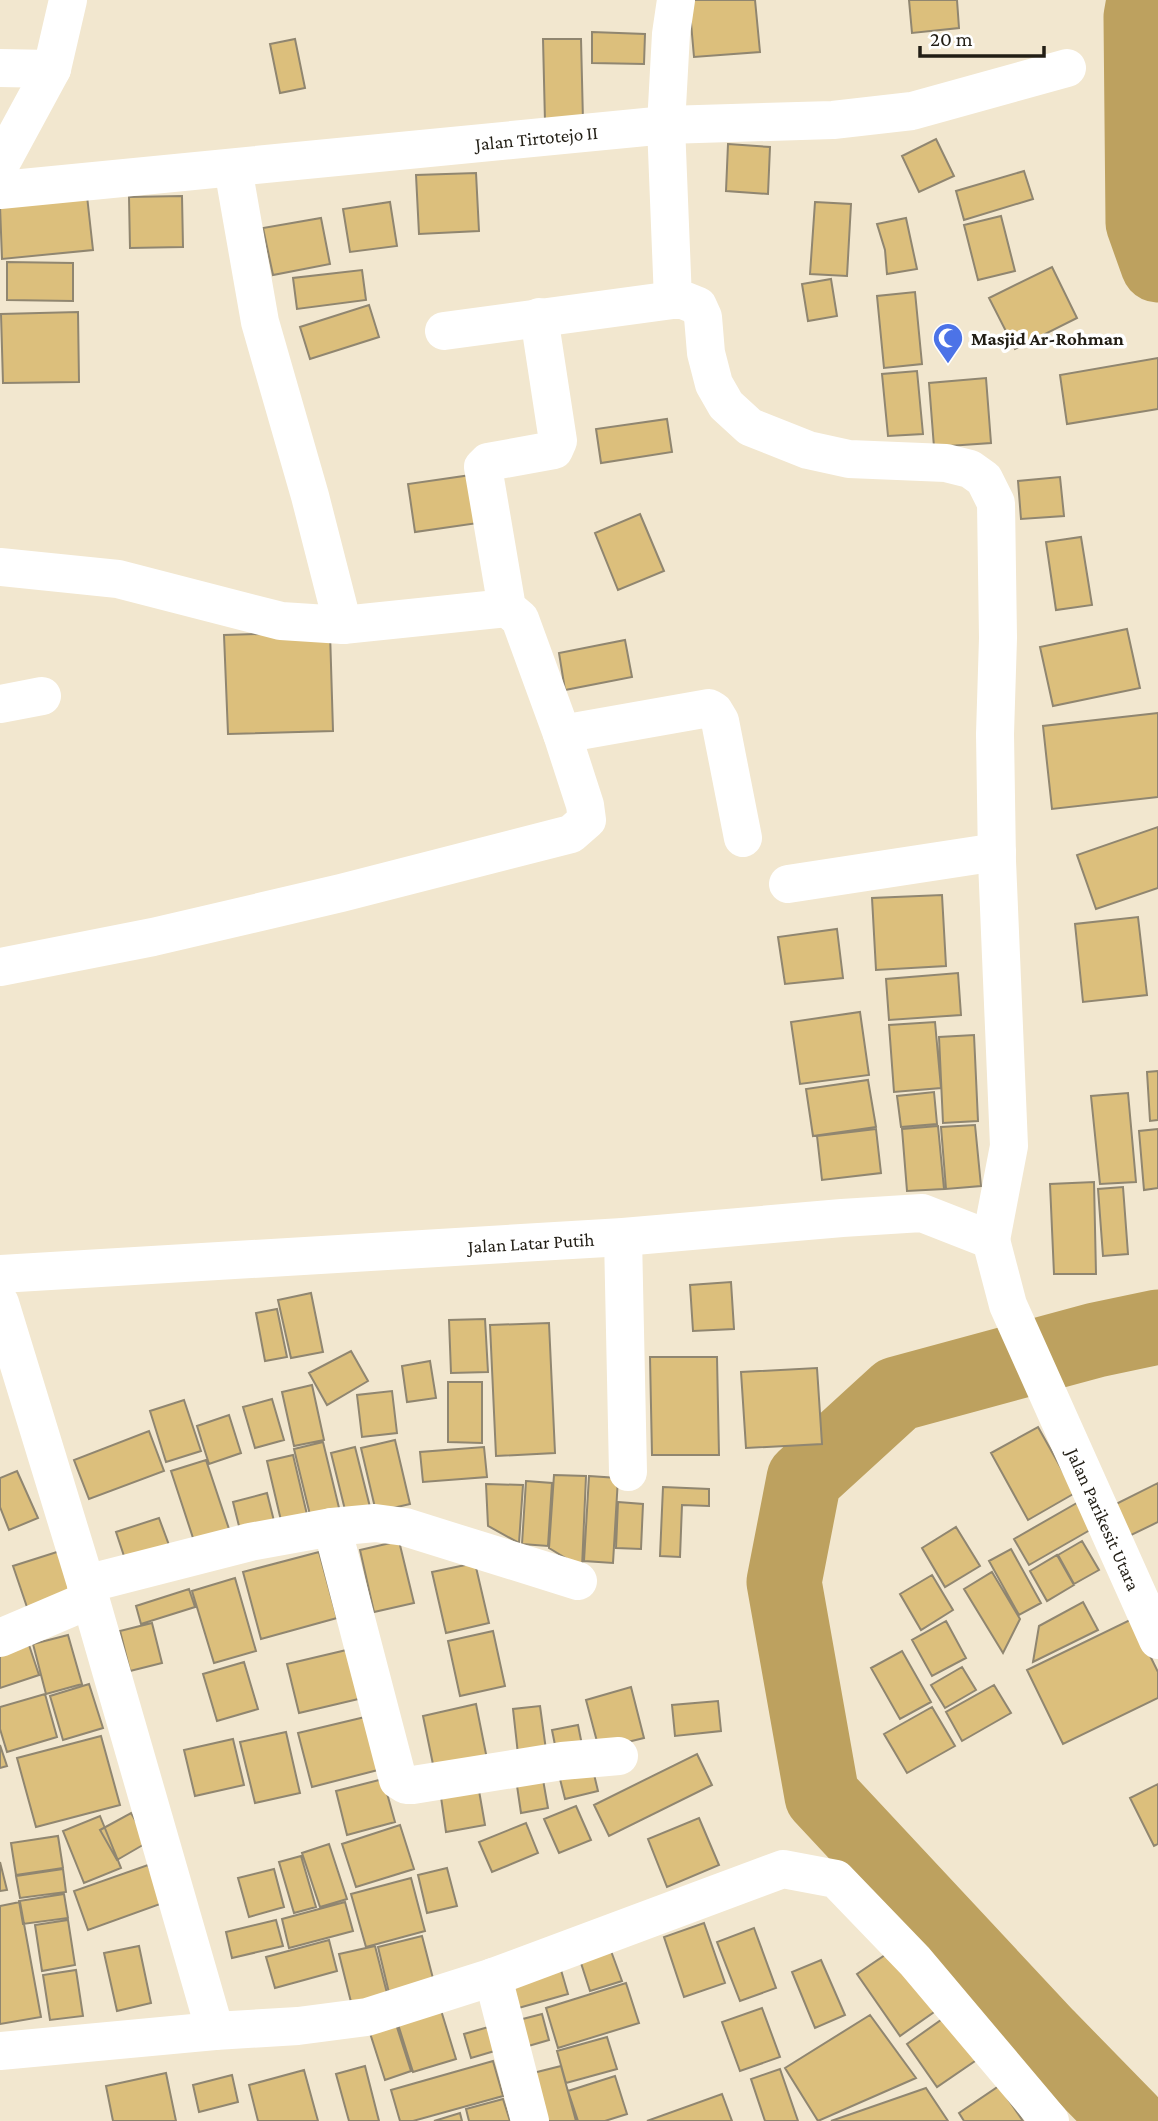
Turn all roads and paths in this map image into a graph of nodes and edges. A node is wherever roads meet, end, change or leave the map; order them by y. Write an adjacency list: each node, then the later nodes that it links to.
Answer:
1 (68, 0): 5 (street)
2 (676, 0): 6 (street)
3 (0, 68): 5 (street)
4 (1068, 68): 6 (street, Jalan Tirtotejo II)
5 (52, 69): 7 (street)
6 (666, 125): 8 (street, Jalan Tirtotejo II); 10 (street)
7 (0, 165)
8 (233, 167): 9 (street, Jalan Tirtotejo II); 15 (street)
9 (0, 190)
10 (673, 300): 11 (street); 20 (street)
11 (539, 317): 12 (street); 14 (street)
12 (443, 331)
13 (0, 567): 15 (street)
14 (507, 608): 15 (street); 18 (street)
15 (343, 625)
16 (42, 696): 17 (street)
17 (0, 704)
18 (562, 734): 19 (street); 22 (street)
19 (743, 838)
20 (996, 852): 21 (street); 24 (street)
21 (788, 884)
22 (0, 967)
23 (623, 1237): 24 (street, Jalan Latar Putih); 25 (street, Jalan Latar Putih); 27 (street)
24 (991, 1240): 30 (street, Jalan Parikesit Utara)
25 (0, 1274)
26 (0, 1303): 31 (street)
27 (628, 1472)
28 (332, 1527): 29 (street); 31 (street); 34 (street)
29 (579, 1581)
30 (1149, 1588): 33 (street, Jalan Parikesit Utara)
31 (88, 1592): 32 (street); 36 (street)
32 (0, 1638)
33 (1158, 1640)
34 (619, 1756)
35 (494, 1977): 36 (street); 38 (street); 39 (street)
36 (215, 2031): 37 (street)
37 (0, 2051)
38 (530, 2121)
39 (1050, 2121)

